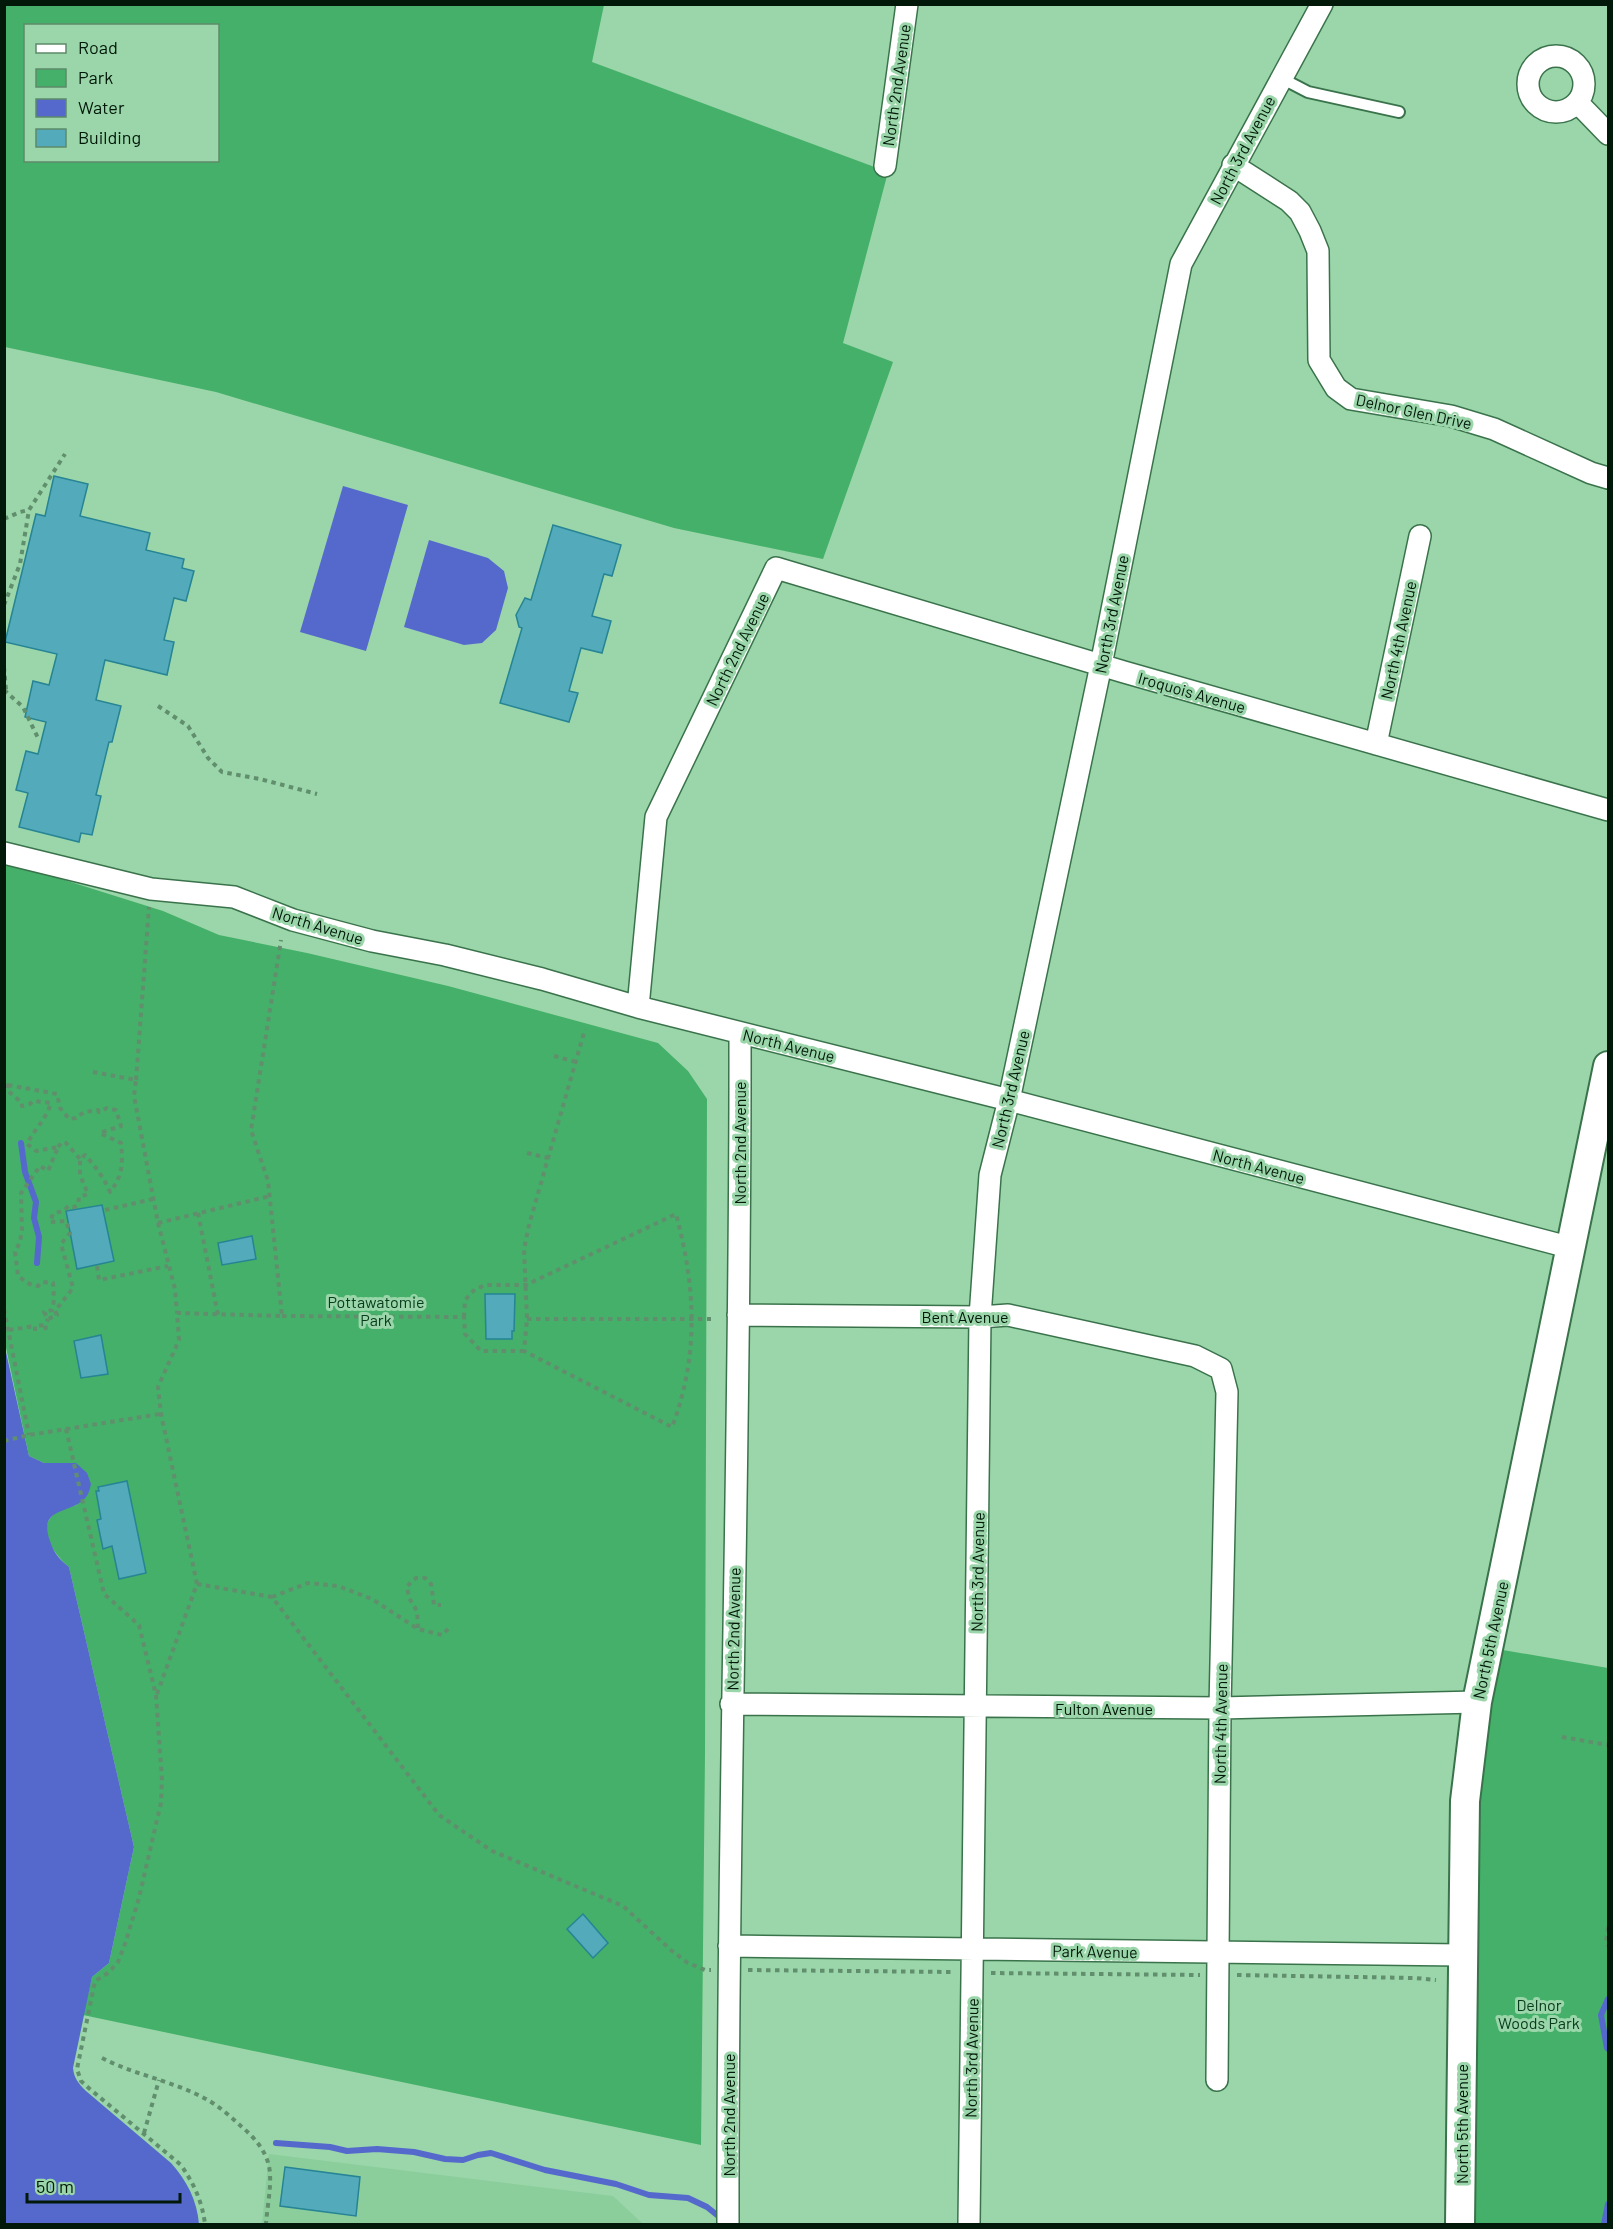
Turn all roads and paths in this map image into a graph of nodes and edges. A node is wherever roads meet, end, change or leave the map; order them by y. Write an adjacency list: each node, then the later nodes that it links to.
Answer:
1 (907, 4): 8 (street, North 2nd Avenue)
2 (1322, 4): 3 (street, North 3rd Avenue)
3 (1281, 78): 5 (lane); 7 (street, North 3rd Avenue)
4 (1578, 103): 6 (street)
5 (1399, 112)
6 (1608, 134)
7 (1233, 165): 10 (street, Delnor Glen Drive); 16 (street, North 3rd Avenue)
8 (885, 166)
9 (65, 454): 11 (path)
10 (1608, 478)
11 (29, 510): 12 (path); 15 (path)
12 (4, 519)
13 (1420, 536): 21 (street, North 4th Avenue)
14 (776, 568): 16 (street, Iroquois Avenue); 27 (street, North 2nd Avenue)
15 (4, 605)
16 (1101, 665): 21 (street, Iroquois Avenue); 35 (street, North 3rd Avenue)
17 (4, 667): 18 (path)
18 (5, 690): 20 (path)
19 (158, 706): 22 (path)
20 (38, 738)
21 (1376, 744): 23 (street, Iroquois Avenue)
22 (316, 794)
23 (1608, 810)
24 (4, 853): 25 (street, North Avenue)
25 (151, 889): 27 (street, North Avenue); 34 (path)
26 (281, 940): 40 (path)
27 (638, 1007): 29 (street, North Avenue)
28 (585, 1029): 31 (path)
29 (740, 1033): 35 (street, North Avenue); 52 (street, North 2nd Avenue)
30 (554, 1056): 31 (path)
31 (576, 1062): 39 (path)
32 (1608, 1066): 45 (main road, North 5th Avenue)
33 (93, 1072): 34 (path)
34 (136, 1080): 41 (path)
35 (1009, 1100): 45 (street, North Avenue); 55 (street, North 3rd Avenue)
36 (58, 1147): 38 (path); 38 (path); 57 (path)
37 (527, 1153): 39 (path)
38 (80, 1158): 57 (path)
39 (548, 1158): 48 (path)
40 (270, 1196): 43 (path); 53 (path)
41 (153, 1199): 42 (path); 44 (path)
42 (105, 1210)
43 (198, 1214): 44 (path); 51 (path)
44 (158, 1223): 47 (path)
45 (1572, 1248): 73 (main road, North 5th Avenue)
46 (97, 1266): 47 (path)
47 (168, 1266): 50 (path)
48 (526, 1285): 54 (path); 56 (path); 58 (path)
49 (4, 1309): 60 (path)
50 (177, 1313): 51 (path); 63 (path)
51 (218, 1315): 53 (path)
52 (738, 1315): 55 (street, Bent Avenue); 74 (street, North 2nd Avenue)
53 (282, 1316): 54 (path)
54 (464, 1317): 61 (path)
55 (980, 1317): 62 (street, Bent Avenue); 75 (street, North 3rd Avenue)
56 (528, 1318): 58 (path); 61 (path)
57 (48, 1319): 60 (path)
58 (692, 1319): 59 (path); 61 (path)
59 (711, 1319)
60 (9, 1330): 65 (path)
61 (525, 1351)
62 (1221, 1369): 76 (street, North 4th Avenue)
63 (161, 1414): 64 (path); 67 (path)
64 (66, 1429): 65 (path); 72 (path)
65 (29, 1435): 66 (path)
66 (4, 1441)
67 (197, 1584): 68 (path); 72 (path)
68 (272, 1597): 71 (path); 85 (path)
69 (441, 1605): 71 (path)
70 (450, 1627): 71 (path)
71 (418, 1629)
72 (156, 1695): 92 (path)
73 (1477, 1702): 76 (street, Fulton Avenue); 84 (main road, North 5th Avenue)
74 (731, 1704): 75 (street, Fulton Avenue); 80 (street, North 2nd Avenue)
75 (975, 1707): 76 (street, Fulton Avenue); 82 (street, North 3rd Avenue)
76 (1220, 1708): 83 (street, North 4th Avenue)
77 (1562, 1737): 78 (path)
78 (1608, 1745)
79 (1608, 1927): 81 (path)
80 (729, 1946): 82 (street, Park Avenue); 85 (street, North 2nd Avenue)
81 (1608, 1946)
82 (973, 1949): 83 (street, Park Avenue); 86 (street, North 3rd Avenue)
83 (1217, 1952): 84 (street, Park Avenue); 87 (street, North 4th Avenue)
84 (1462, 1954): 97 (main road, North 5th Avenue)
85 (729, 1970): 86 (path); 95 (street, North 2nd Avenue)
86 (973, 1973): 87 (path); 96 (street, North 3rd Avenue)
87 (1217, 1975): 88 (path); 91 (street, North 4th Avenue)
88 (1436, 1980)
89 (102, 2058): 90 (path)
90 (159, 2080): 92 (path); 94 (path)
91 (1217, 2080)
92 (144, 2133): 93 (path)
93 (205, 2224)
94 (266, 2224)
95 (728, 2224)
96 (969, 2224)
97 (1460, 2224)

